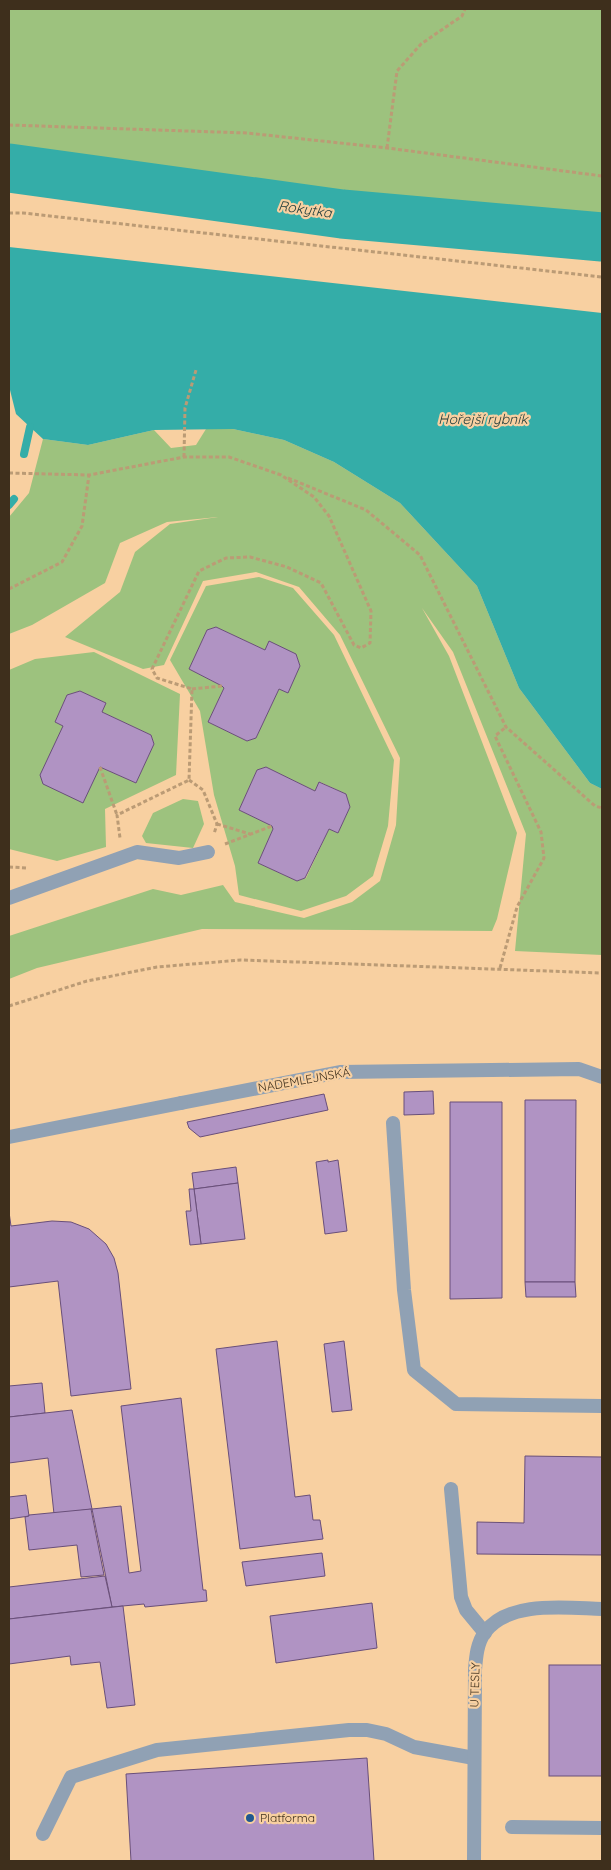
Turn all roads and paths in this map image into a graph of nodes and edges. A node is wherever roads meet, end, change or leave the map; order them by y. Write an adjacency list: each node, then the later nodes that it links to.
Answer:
1 (465, 9): 3 (path)
2 (9, 126): 3 (path)
3 (387, 148): 4 (path)
4 (602, 176)
5 (9, 213): 6 (path)
6 (602, 277)
7 (196, 370): 8 (path)
8 (184, 457): 10 (path); 11 (path)
9 (9, 474): 10 (path)
10 (89, 475): 12 (path)
11 (281, 475): 14 (path); 15 (path)
12 (9, 588)
13 (222, 686): 14 (path)
14 (192, 689): 17 (path)
15 (506, 728): 18 (path); 26 (path)
16 (100, 767): 19 (path)
17 (190, 780): 19 (path); 20 (path)
18 (602, 808)
19 (118, 816): 24 (path)
20 (217, 824): 22 (path); 23 (path)
21 (272, 826): 22 (path)
22 (250, 834): 23 (path)
23 (208, 852): 24 (street)
24 (123, 857): 25 (street)
25 (9, 898)
26 (500, 968): 27 (path); 28 (path)
27 (602, 973)
28 (9, 1006)
29 (602, 1077): 31 (street, NADEMLEJNSKÁ)
30 (393, 1123): 32 (street)
31 (9, 1137)
32 (602, 1406)
33 (451, 1489): 35 (street)
34 (602, 1609): 35 (street)
35 (485, 1632): 36 (street, U TESLY)
36 (474, 1758): 39 (street); 40 (street, U TESLY)
37 (512, 1827): 38 (street)
38 (602, 1828)
39 (43, 1834)
40 (474, 1861)

